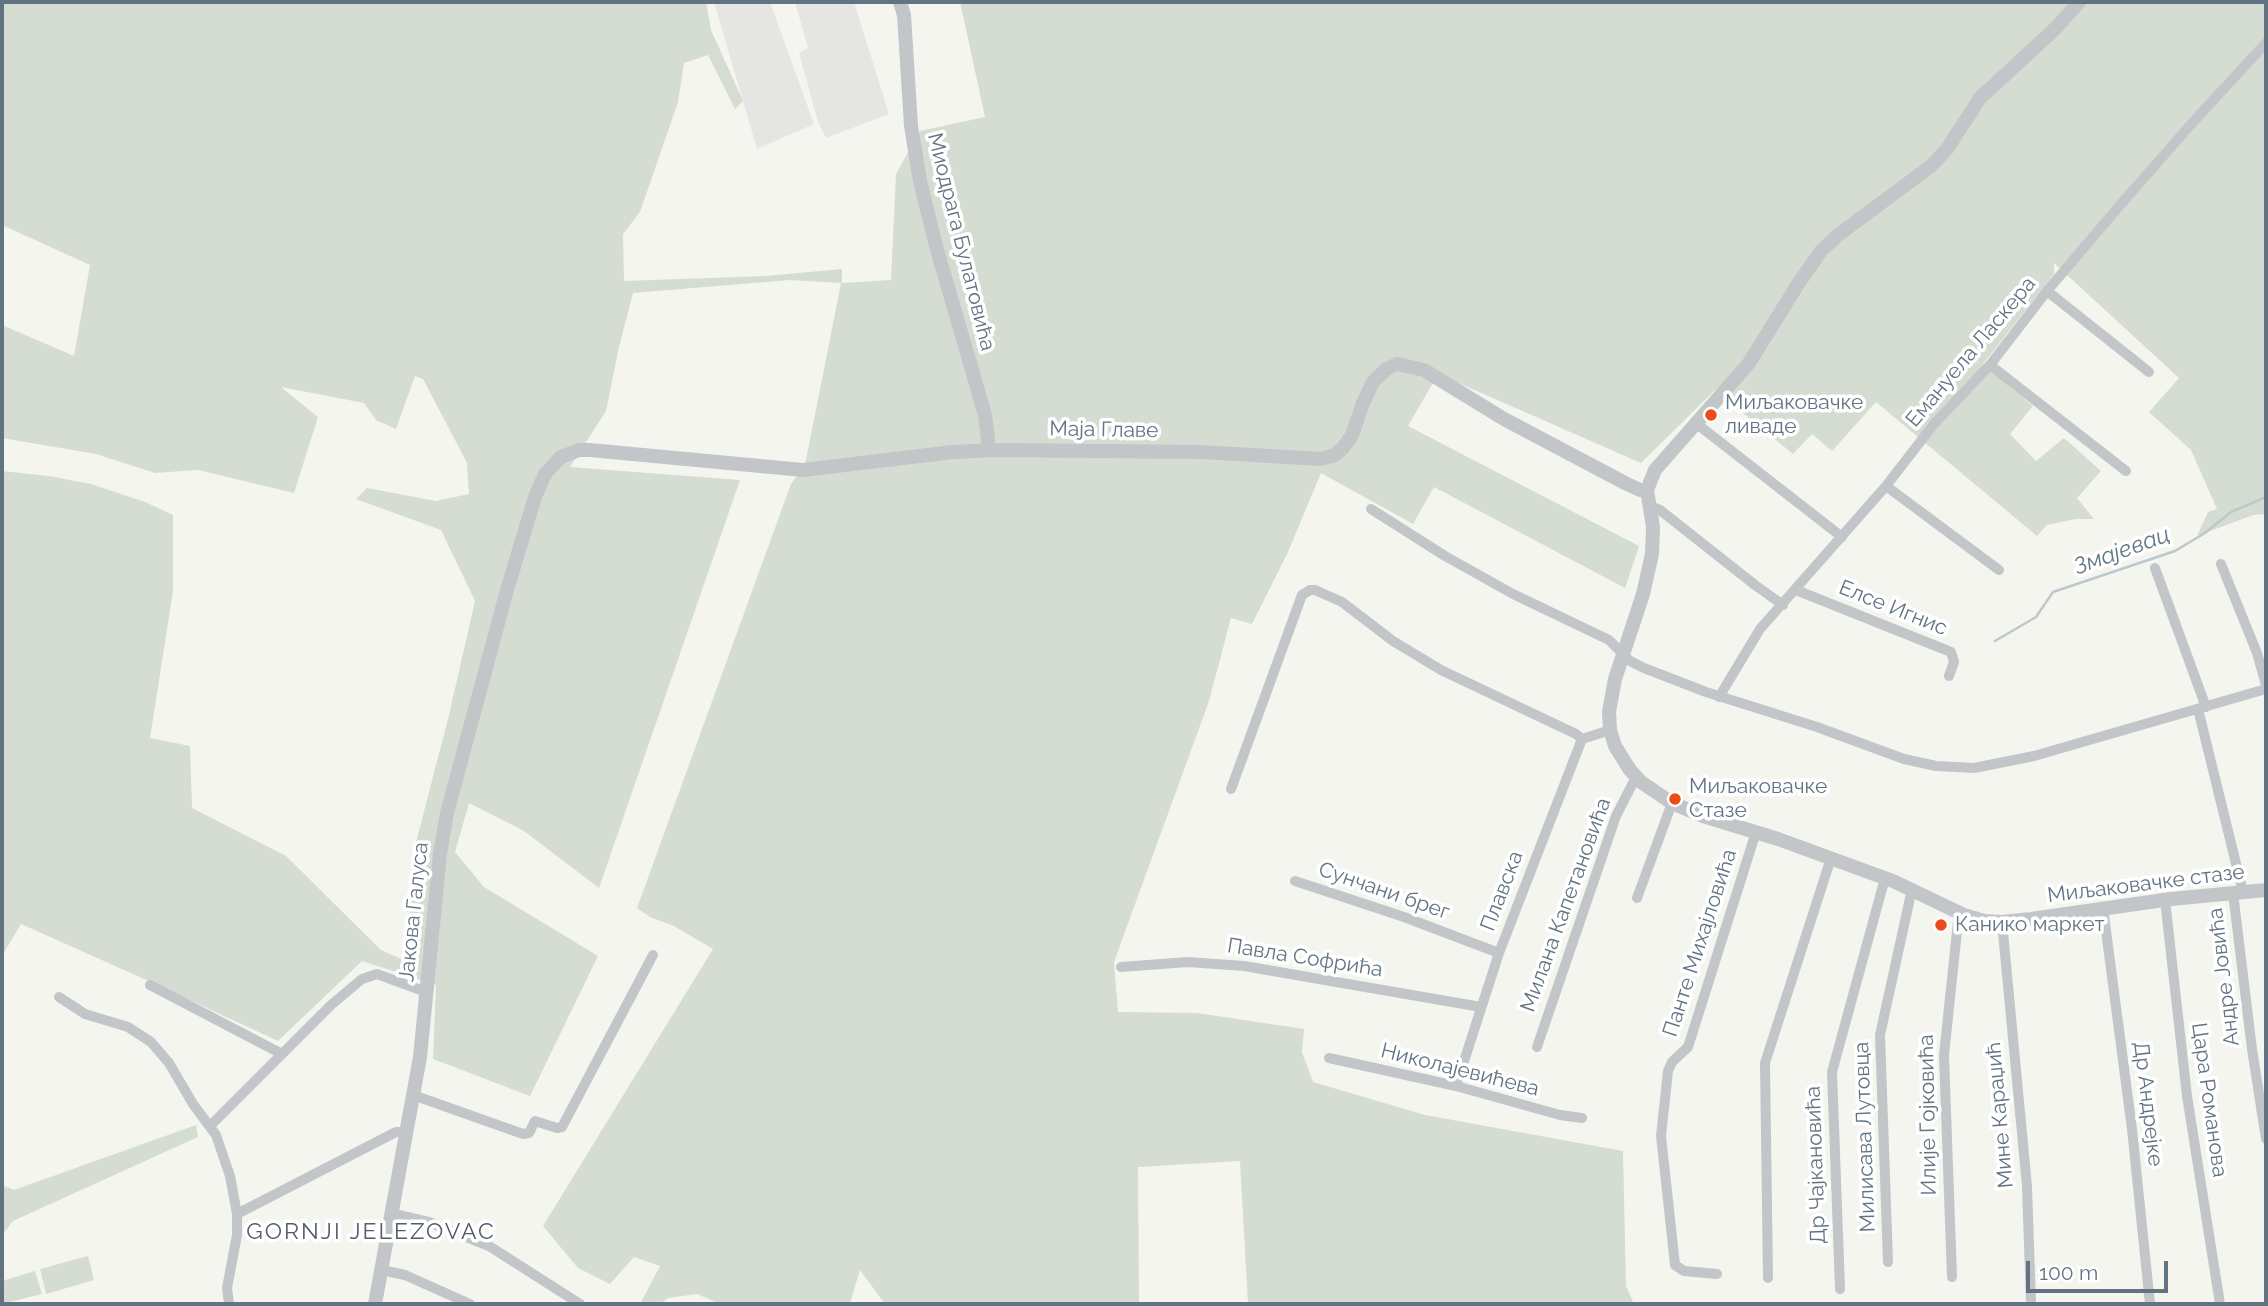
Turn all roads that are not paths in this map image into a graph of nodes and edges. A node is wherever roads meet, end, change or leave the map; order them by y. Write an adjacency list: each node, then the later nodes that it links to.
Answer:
1 (900, 2): 8 (street, Миодрага Булатовића)
2 (2079, 2): 7 (street)
3 (2266, 43): 4 (street, Емануела Ласкера)
4 (2047, 291): 5 (street, Емануела Ласкера); 6 (street)
5 (1990, 365): 9 (street); 10 (street, Емануела Ласкера)
6 (2148, 372)
7 (1697, 424): 11 (street); 15 (street)
8 (987, 450): 11 (street, Маја Главе); 14 (street, Маја Главе)
9 (2126, 471)
10 (1886, 486): 15 (street, Емануела Ласкера); 18 (street)
11 (1647, 490): 12 (street, Миљаковачке стазе)
12 (1650, 506): 20 (street); 21 (street, Миљаковачке стазе)
13 (1371, 509): 21 (street)
14 (525, 530): 47 (street, Јакова Галуса)
15 (1842, 537): 19 (street, Емануела Ласкера)
16 (2221, 565): 23 (street)
17 (2155, 568): 25 (street, Андре Јовића)
18 (1999, 570)
19 (1796, 590): 20 (street, Емануела Ласкера); 22 (street, Елсе Игнис)
20 (1783, 604): 24 (street, Емануела Ласкера)
21 (1623, 653): 24 (street); 26 (street, Миљаковачке стазе)
22 (1949, 677)
23 (2266, 687): 25 (street)
24 (1719, 696): 25 (street)
25 (2202, 708): 37 (street, Андре Јовића)
26 (1610, 730): 27 (street); 28 (street, Миљаковачке стазе)
27 (1582, 739): 29 (street); 43 (street, Плавска)
28 (1636, 777): 30 (street, Миљаковачке стазе); 50 (street, Милана Капетановића)
29 (1231, 789)
30 (1672, 803): 31 (street, Миљаковачке стазе); 38 (street)
31 (1756, 832): 32 (street, Миљаковачке стазе); 63 (street, Панте Михајловића)
32 (1831, 858): 33 (street, Миљаковачке стазе); 65 (street)
33 (1885, 878): 35 (street, Миљаковачке стазе); 66 (street, Др Чајкановића)
34 (1294, 881): 43 (street, Сунчани брег)
35 (1912, 889): 41 (street, Миљаковачке стазе); 61 (street, Милисава Лутовца)
36 (2266, 890): 37 (street, Миљаковачке стазе)
37 (2238, 892): 39 (street, Миљаковачке стазе); 58 (street, Андре Јовића)
38 (1637, 898)
39 (2165, 900): 40 (street, Миљаковачке стазе); 73 (street, Цара Романова)
40 (2103, 908): 42 (street, Миљаковачке стазе); 72 (street, Др Андрејке)
41 (1959, 912): 42 (street, Миљаковачке стазе); 64 (street, Илије Гојковића)
42 (2002, 922): 71 (street, Мине Караџић)
43 (1499, 953): 49 (street, Плавска)
44 (653, 955): 54 (street)
45 (1121, 967): 49 (street, Павла Софрића)
46 (150, 985): 51 (street)
47 (426, 992): 51 (street); 54 (street, Јакова Галуса)
48 (59, 996): 56 (street)
49 (1481, 1007): 53 (street, Плавска)
50 (1537, 1047)
51 (282, 1055): 56 (street)
52 (1329, 1058): 53 (street, Николајевићева)
53 (1456, 1087): 55 (street, Николајевићева)
54 (413, 1096): 57 (street, Јакова Галуса)
55 (1583, 1118)
56 (210, 1126): 59 (street)
57 (407, 1132): 59 (street); 60 (street, Јакова Галуса)
58 (2266, 1139)
59 (237, 1213): 67 (street)
60 (392, 1213): 62 (street, Јакова Галуса); 70 (street)
61 (1888, 1262)
62 (382, 1270): 68 (street, Јакова Галуса); 69 (street)
63 (1717, 1274)
64 (1952, 1277)
65 (1768, 1278)
66 (1840, 1289)
67 (229, 1304)
68 (375, 1304)
69 (470, 1304)
70 (580, 1304)
71 (2031, 1304)
72 (2150, 1304)
73 (2220, 1304)

